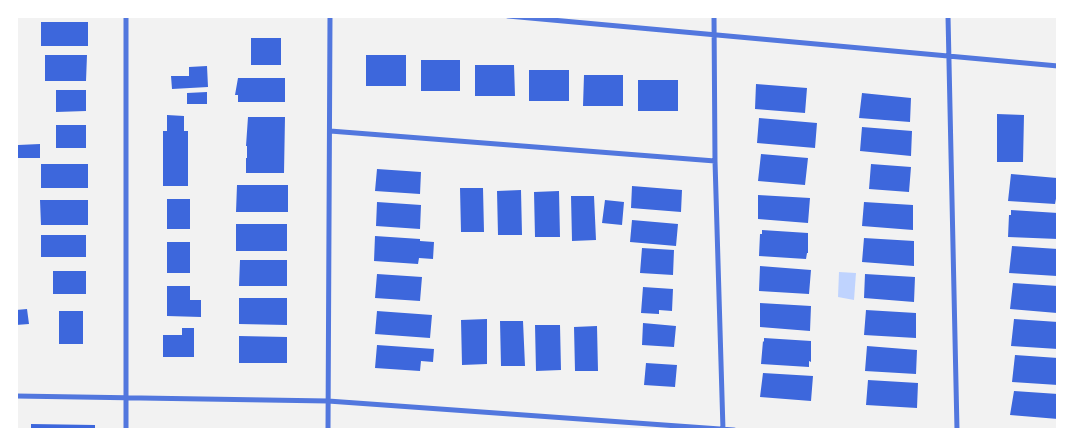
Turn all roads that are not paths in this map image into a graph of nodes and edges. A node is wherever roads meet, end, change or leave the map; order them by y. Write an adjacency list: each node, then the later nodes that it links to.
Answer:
1 (126, 16): 12 (street)
2 (330, 16): 9 (street)
3 (508, 16): 6 (street)
4 (714, 16): 6 (street)
5 (948, 16): 7 (street)
6 (714, 36): 7 (street); 10 (street)
7 (949, 56): 8 (street); 18 (street)
8 (1058, 66)
9 (330, 131): 10 (street); 13 (street)
10 (716, 161): 14 (street)
11 (16, 396): 12 (street)
12 (126, 398): 13 (street); 15 (street)
13 (328, 401): 14 (street); 16 (street)
14 (723, 429): 17 (street)
15 (126, 430)
16 (328, 430)
17 (734, 430)
18 (957, 430)

